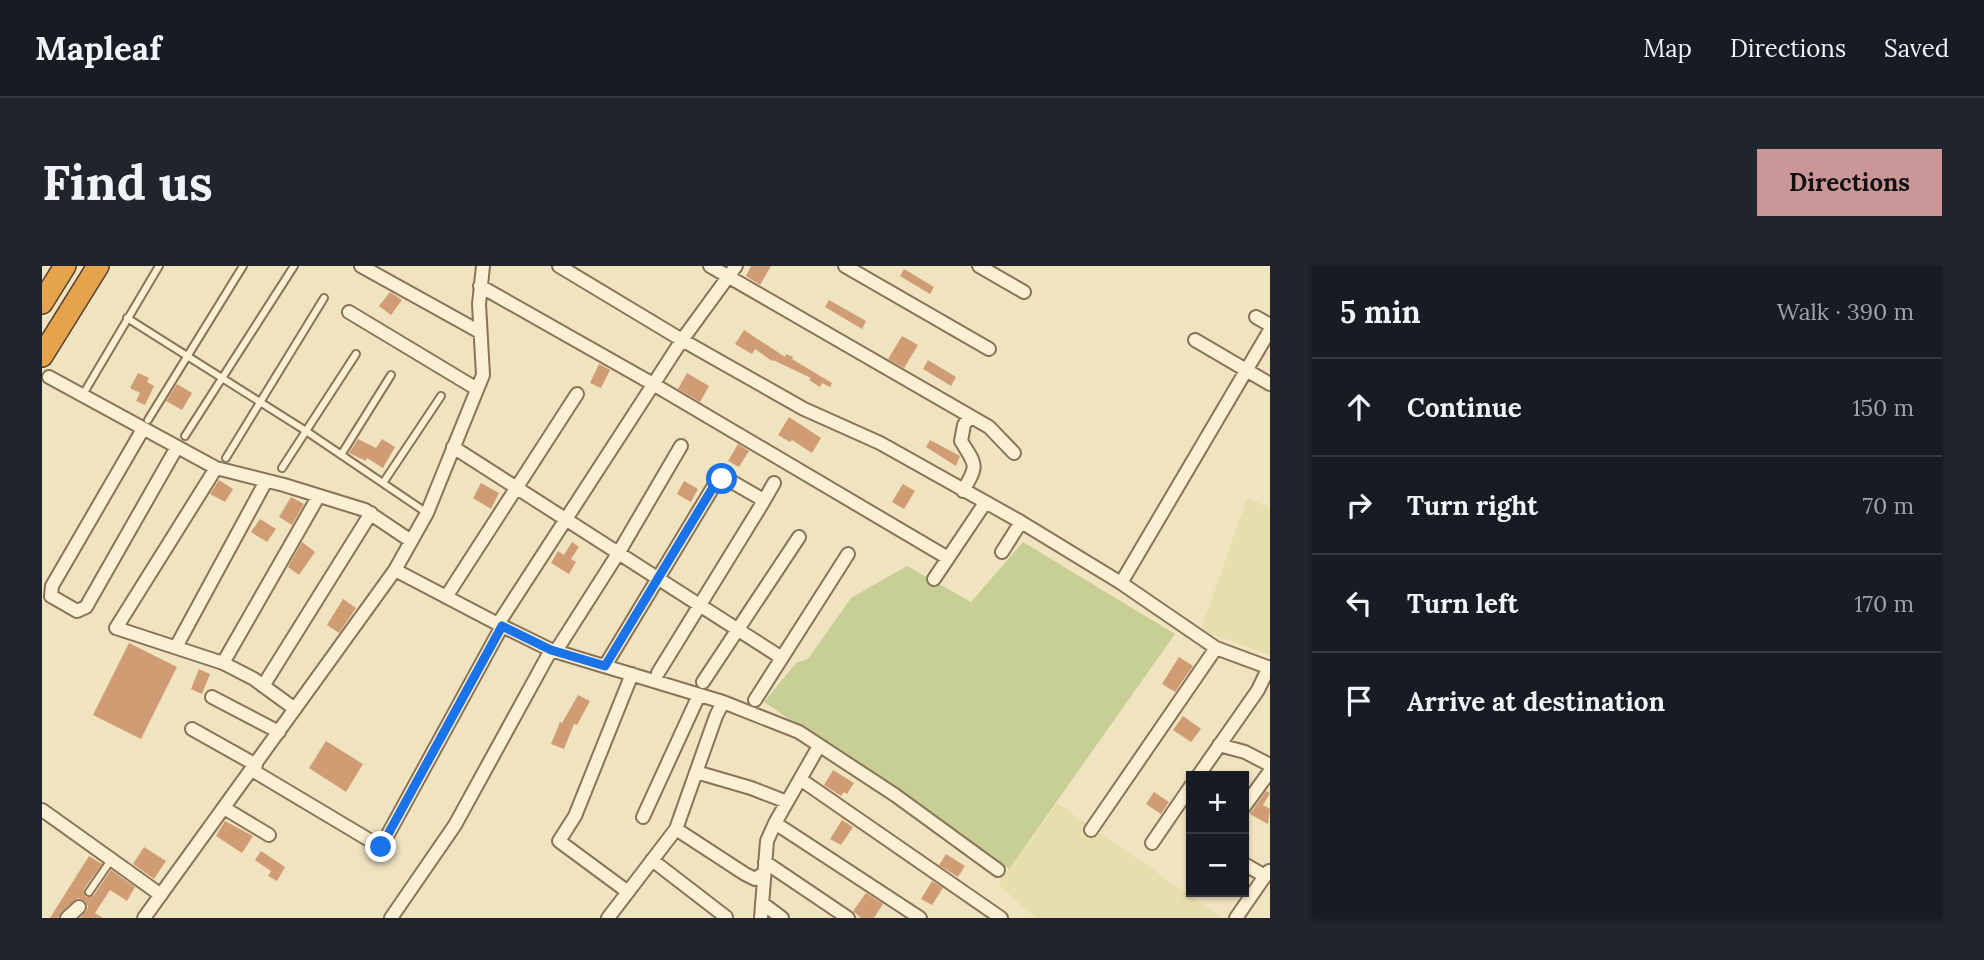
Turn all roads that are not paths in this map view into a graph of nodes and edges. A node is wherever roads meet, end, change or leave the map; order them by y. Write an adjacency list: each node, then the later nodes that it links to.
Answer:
1 (65, 266): 16 (highway)
2 (98, 266): 26 (highway)
3 (159, 266): 19 (lane)
4 (243, 266): 27 (lane)
5 (294, 266): 31 (lane)
6 (361, 266): 21 (street)
7 (483, 266): 13 (street)
8 (559, 266): 22 (street)
9 (710, 266): 12 (street)
10 (845, 266): 24 (street)
11 (979, 266): 14 (street)
12 (732, 271): 22 (street); 39 (street)
13 (481, 286): 21 (street); 32 (street)
14 (1024, 292)
15 (324, 298): 38 (lane)
16 (42, 303)
17 (349, 312): 34 (street)
18 (1256, 317): 20 (street)
19 (127, 318): 27 (lane); 36 (lane)
20 (1270, 327): 28 (street)
21 (481, 332): 34 (street)
22 (681, 340): 32 (street); 55 (street)
23 (1195, 340): 28 (street)
24 (989, 349)
25 (356, 354): 41 (lane)
26 (42, 356)
27 (188, 358): 31 (lane); 40 (lane)
28 (1246, 370): 33 (street); 72 (street)
29 (391, 375): 47 (lane)
30 (49, 377): 36 (street)
31 (222, 380): 38 (lane); 42 (lane)
32 (653, 384): 61 (street); 68 (street)
33 (1270, 384)
34 (477, 389): 45 (street)
35 (577, 394): 54 (street)
36 (82, 396): 40 (street)
37 (441, 396): 52 (lane)
38 (258, 403): 41 (lane); 48 (lane)
39 (970, 416): 46 (street); 55 (street)
40 (146, 424): 44 (street); 44 (street)
41 (306, 431): 47 (lane); 50 (lane)
42 (185, 436)
43 (681, 446): 65 (street)
44 (177, 447): 49 (street)
45 (453, 447): 54 (street); 60 (street)
46 (1014, 453)
47 (341, 455): 52 (lane)
48 (226, 458)
49 (216, 468): 51 (street); 77 (street)
50 (282, 468)
51 (266, 481): 56 (street); 77 (street)
52 (383, 483): 60 (lane)
53 (774, 484): 58 (street)
54 (518, 487): 61 (street); 73 (street)
55 (963, 491): 57 (street)
56 (318, 497): 59 (street); 81 (street)
57 (985, 503): 62 (street); 68 (street)
58 (762, 505): 70 (street); 74 (street)
59 (371, 513): 64 (street); 86 (street)
60 (427, 513): 64 (street)
61 (567, 518): 65 (street); 75 (street)
62 (1021, 523): 66 (street); 72 (street)
63 (799, 537): 76 (street)
64 (411, 541): 69 (street)
65 (619, 552): 70 (street); 79 (street)
66 (1002, 552)
67 (848, 554): 80 (street)
68 (948, 558): 71 (street)
69 (396, 570): 73 (street); 91 (street)
70 (659, 579): 74 (street); 82 (street)
71 (934, 579)
72 (1121, 583): 78 (street)
73 (446, 597): 75 (street)
74 (700, 604): 76 (street); 84 (street)
75 (500, 625): 79 (street); 97 (street)
76 (739, 629): 80 (street); 87 (street)
77 (176, 647): 81 (street)
78 (1216, 648): 83 (street); 110 (street)
79 (554, 650): 82 (street); 127 (street)
80 (782, 657): 89 (street)
81 (223, 663): 86 (street)
82 (605, 666): 85 (street)
83 (1270, 668): 94 (street)
84 (658, 673)
85 (632, 674): 87 (street); 120 (street)
86 (263, 685): 91 (street)
87 (701, 689): 90 (street); 107 (street)
88 (212, 696): 93 (street)
89 (755, 700)
90 (723, 702): 95 (street); 100 (street)
91 (295, 709): 93 (street)
92 (191, 729): 97 (street)
93 (279, 732): 97 (street)
94 (1219, 745): 96 (street); 98 (street)
95 (819, 746): 101 (street); 117 (street)
96 (1270, 765)
97 (254, 767): 105 (street)
98 (1201, 771)
99 (1270, 771): 103 (street)
100 (696, 772): 104 (street); 109 (street)
101 (800, 779): 104 (street); 133 (street)
102 (1186, 793): 112 (street)
103 (1249, 800)
104 (787, 802): 108 (street)
105 (225, 808): 111 (street); 121 (street)
106 (42, 810): 113 (street)
107 (643, 817)
108 (775, 823): 116 (street); 132 (street)
109 (676, 829): 114 (street); 116 (street)
110 (1091, 830)
111 (269, 835)
112 (1152, 843)
113 (112, 858): 119 (lane); 121 (street)
114 (652, 860): 120 (street); 124 (street)
115 (1249, 866): 118 (street)
116 (765, 868): 122 (street); 131 (street)
117 (998, 870)
118 (1267, 873): 134 (street)
119 (89, 892)
120 (628, 892): 128 (street)
121 (161, 895): 126 (street)
122 (762, 903): 129 (street); 130 (street)
123 (79, 907): 125 (street)
124 (726, 917)
125 (67, 918)
126 (144, 918)
127 (391, 918)
128 (608, 918)
129 (761, 918)
130 (782, 918)
131 (848, 918)
132 (920, 918)
133 (1001, 918)
134 (1236, 918)

